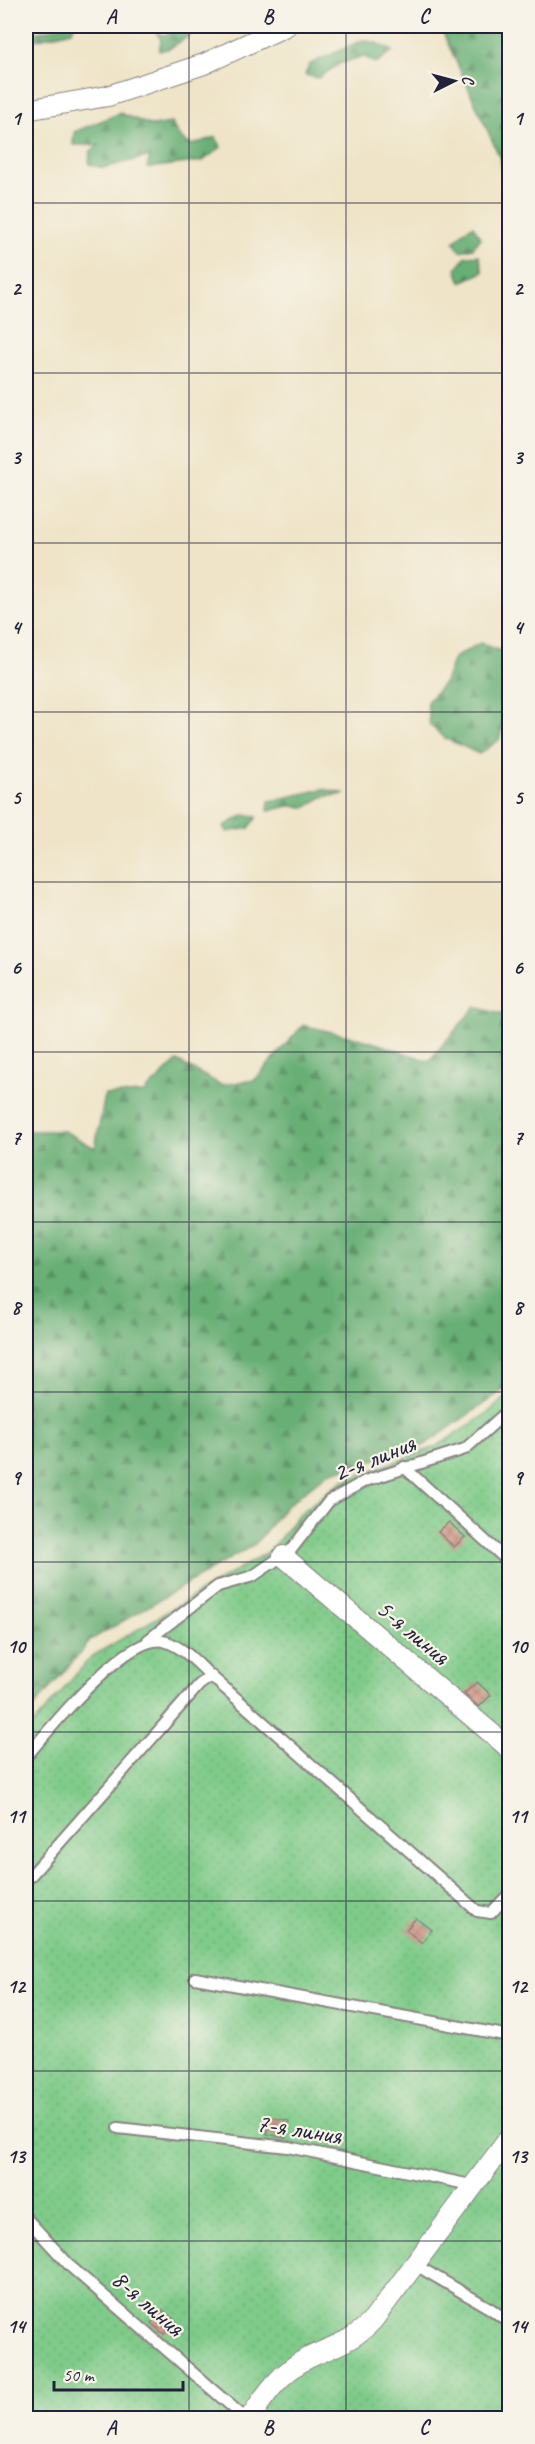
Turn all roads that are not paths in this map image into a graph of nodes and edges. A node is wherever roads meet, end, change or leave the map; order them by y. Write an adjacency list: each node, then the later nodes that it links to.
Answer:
1 (286, 26): 2 (street)
2 (26, 110)
3 (510, 1409): 4 (lane, 2-я линия)
4 (404, 1467): 5 (lane, 2-я линия); 6 (lane)
5 (283, 1556): 7 (lane, 2-я линия); 9 (street, 5-я линия)
6 (510, 1563)
7 (148, 1640): 8 (lane); 10 (lane, 2-я линия)
8 (211, 1676): 11 (lane); 12 (lane)
9 (510, 1749)
10 (26, 1757)
11 (26, 1881)
12 (510, 1893)
13 (195, 1978): 14 (lane)
14 (510, 2036)
15 (118, 2128): 17 (lane, 7-я линия)
16 (510, 2137): 17 (street)
17 (471, 2185): 19 (street)
18 (26, 2218): 21 (lane, 8-я линия)
19 (414, 2264): 20 (lane); 22 (street)
20 (510, 2323)
21 (245, 2418)
22 (250, 2418)

